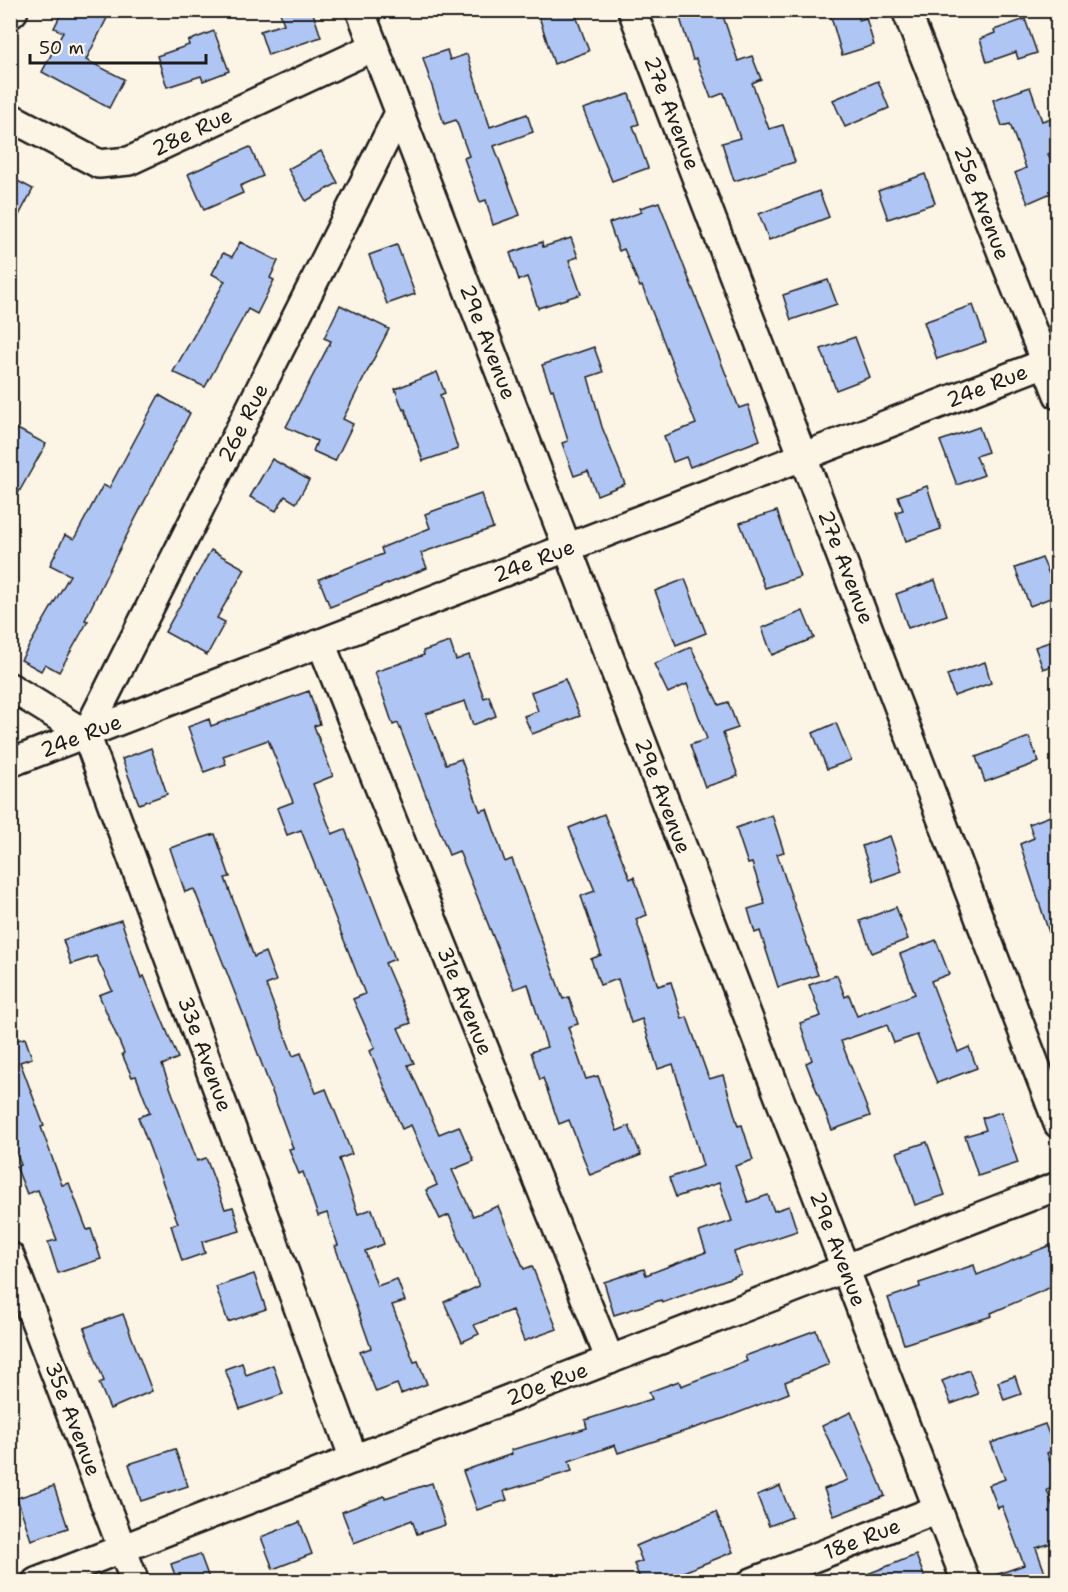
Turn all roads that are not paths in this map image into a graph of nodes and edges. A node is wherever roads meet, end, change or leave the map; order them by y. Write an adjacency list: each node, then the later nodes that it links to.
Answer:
1 (360, 10): 4 (street, 29e Avenue)
2 (632, 10): 9 (street, 27e Avenue)
3 (906, 10): 7 (street, 25e Avenue)
4 (374, 47): 5 (street, 29e Avenue); 6 (street, 28e Rue)
5 (399, 113): 10 (street, 29e Avenue); 13 (street, 26e Rue)
6 (10, 117)
7 (1051, 361): 8 (street, 25e Avenue); 9 (street, 24e Rue)
8 (1058, 395)
9 (804, 456): 10 (street, 24e Rue); 15 (street, 27e Avenue)
10 (568, 548): 11 (street, 24e Rue); 18 (street, 29e Avenue)
11 (321, 643): 13 (street, 24e Rue); 19 (street, 31e Avenue)
12 (10, 687): 13 (street)
13 (86, 734): 14 (street, 24e Rue); 20 (street, 33e Avenue)
14 (10, 763)
15 (1058, 1124)
16 (1058, 1186): 18 (street, 20e Rue)
17 (10, 1256): 22 (street, 35e Avenue)
18 (845, 1268): 19 (street, 20e Rue); 21 (street, 29e Avenue)
19 (610, 1360): 20 (street, 20e Rue)
20 (354, 1459): 22 (street, 20e Rue)
21 (938, 1509): 25 (street, 18e Rue); 26 (street, 29e Avenue)
22 (122, 1548): 23 (street, 20e Rue); 24 (street, 35e Avenue)
23 (36, 1581)
24 (135, 1581)
25 (752, 1581)
26 (966, 1581)

